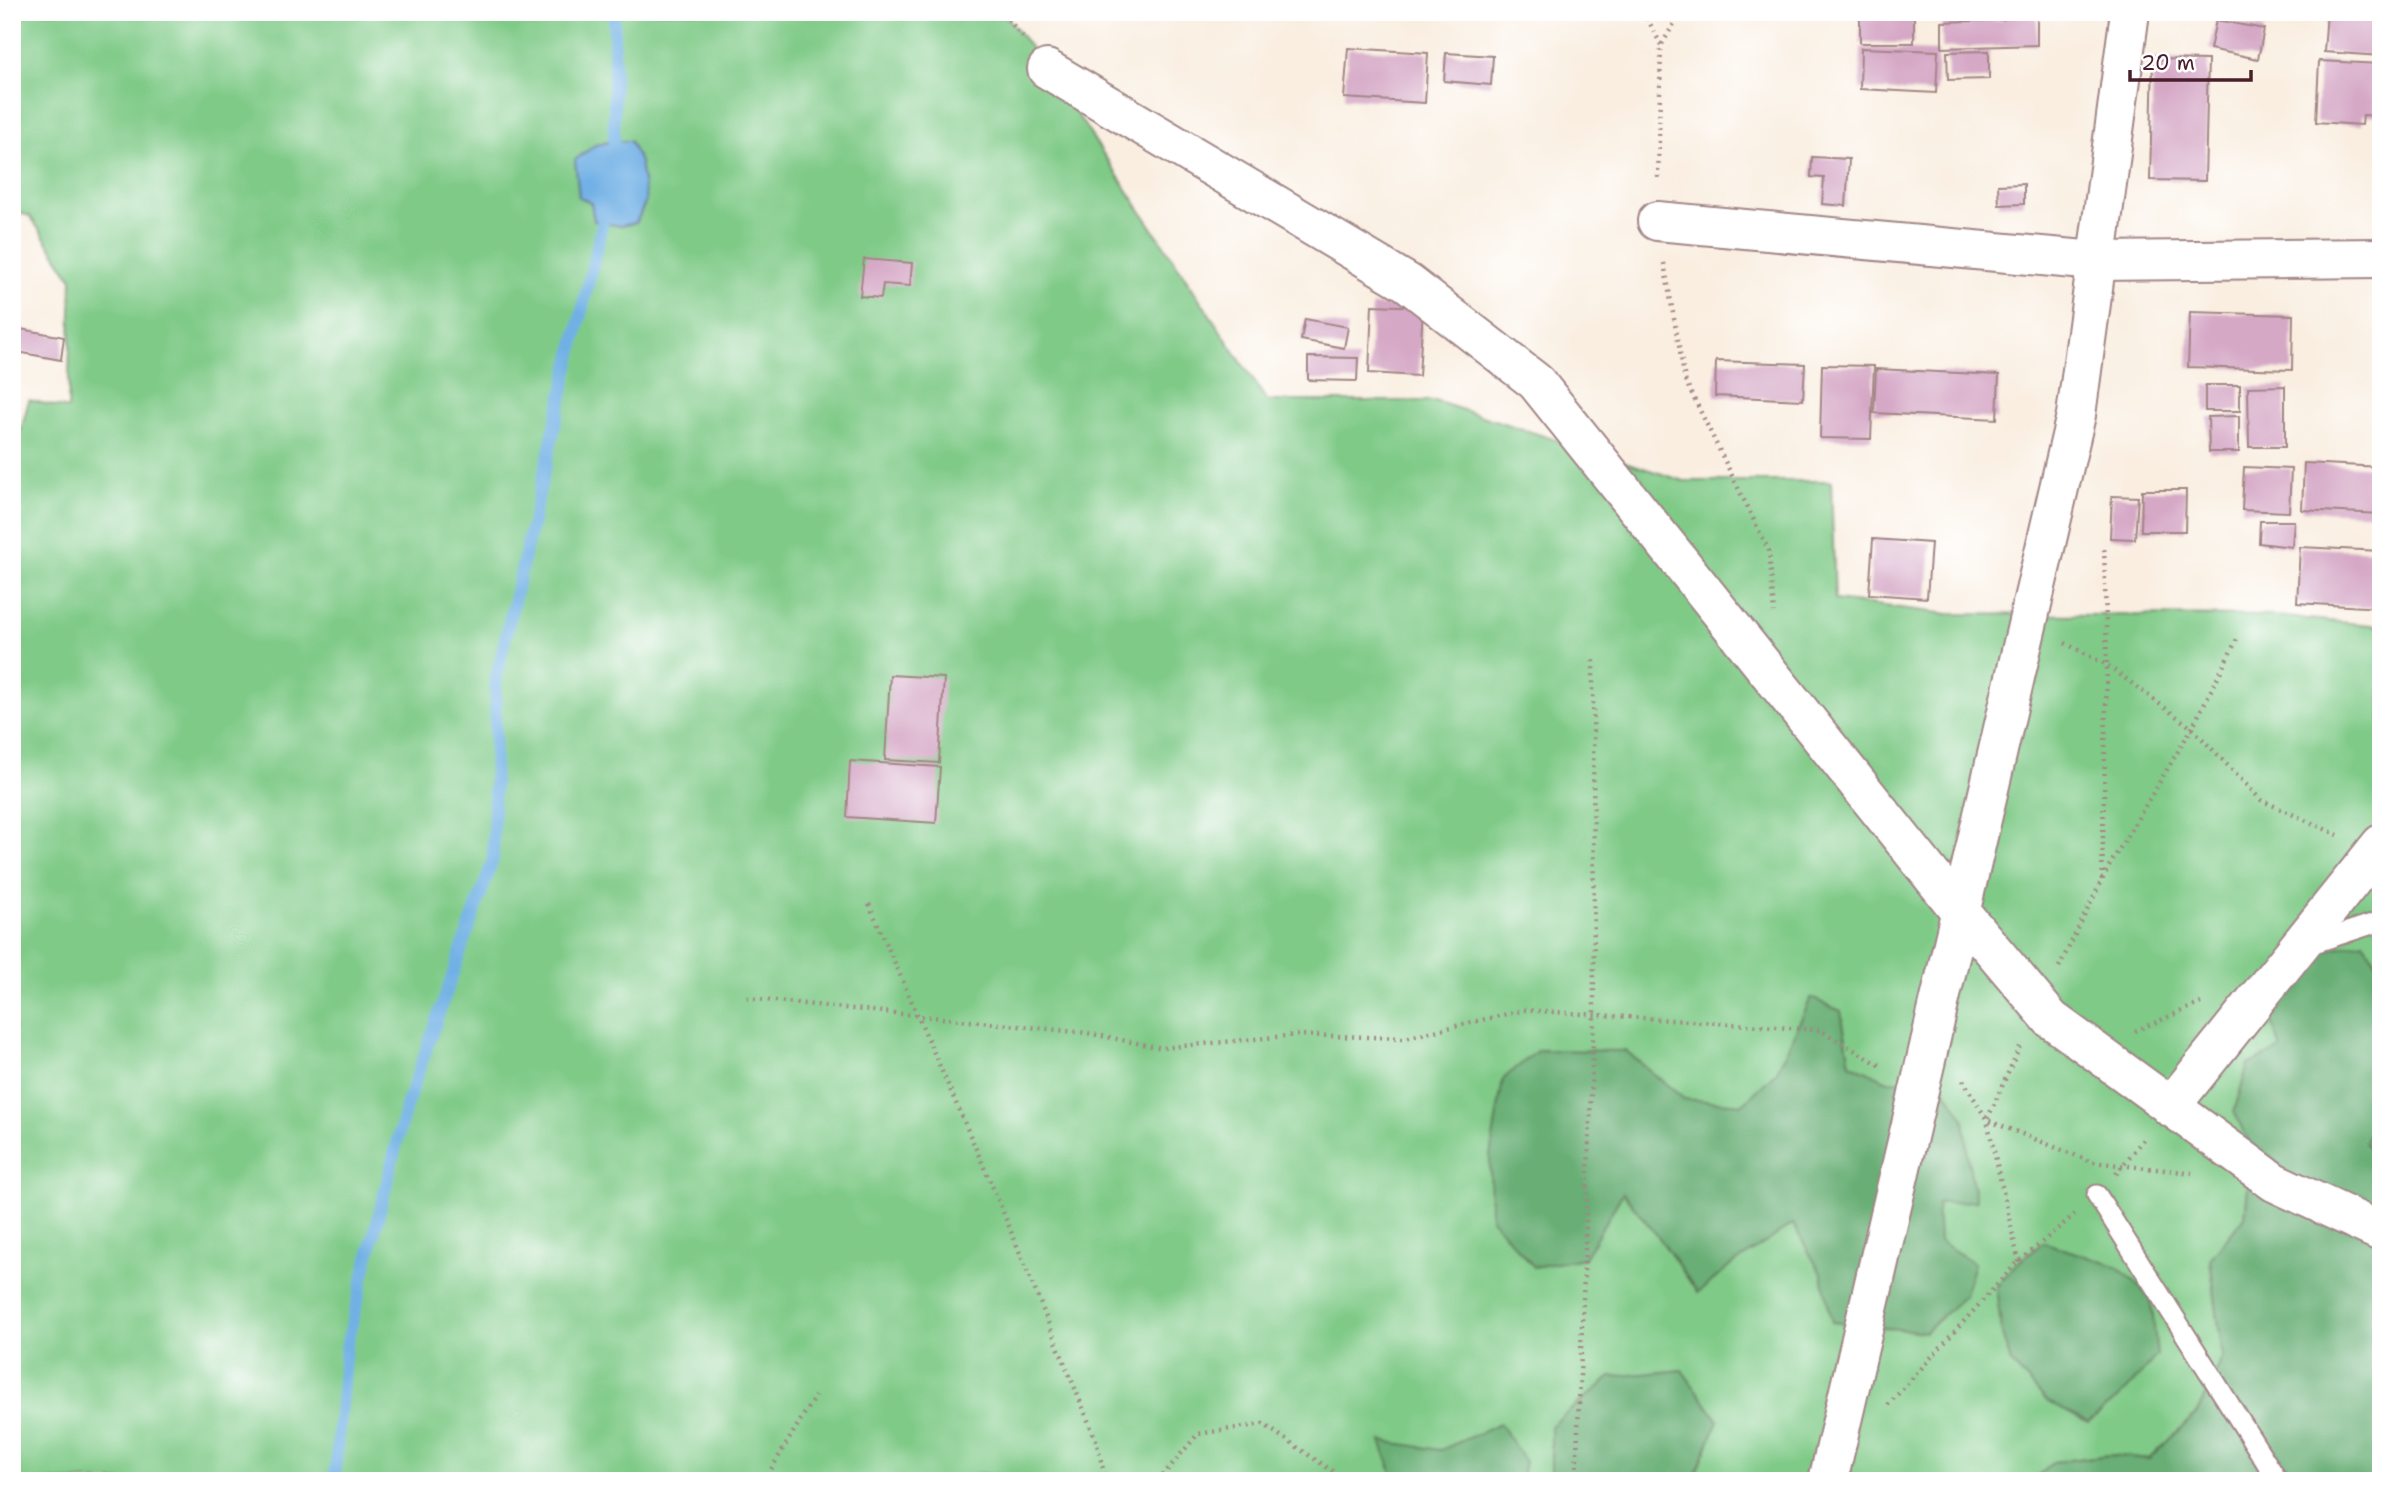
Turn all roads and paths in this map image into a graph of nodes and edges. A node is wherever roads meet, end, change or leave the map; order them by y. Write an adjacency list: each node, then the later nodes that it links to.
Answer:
1 (1644, 12): 4 (path)
2 (1681, 12): 4 (path)
3 (2130, 12): 8 (street)
4 (1661, 45): 6 (path)
5 (1047, 69): 19 (street)
6 (1657, 220): 8 (street); 10 (path)
7 (2381, 258): 8 (street)
8 (2096, 261): 11 (street)
9 (2104, 545): 14 (path)
10 (1774, 618)
11 (2027, 623): 14 (path); 19 (street)
12 (2237, 639): 15 (path)
13 (1593, 659): 25 (path)
14 (2108, 665): 15 (path); 17 (path)
15 (2192, 728): 16 (path); 17 (path)
16 (2378, 847): 21 (street)
17 (2102, 883): 24 (path)
18 (869, 904): 26 (path)
19 (1960, 911): 24 (street); 29 (street)
20 (2381, 921): 21 (lane)
21 (2297, 948): 30 (street)
22 (747, 998): 26 (path)
23 (2204, 1002): 27 (path)
24 (2039, 1005): 27 (street); 31 (path)
25 (1594, 1015): 26 (path); 29 (path); 43 (path)
26 (917, 1016): 40 (path)
27 (2092, 1050): 30 (street)
28 (1962, 1078): 31 (path)
29 (1919, 1087): 44 (street)
30 (2170, 1107): 32 (path); 35 (street)
31 (1987, 1119): 32 (path); 36 (path)
32 (2122, 1166): 33 (path); 34 (path)
33 (2205, 1175)
34 (2097, 1195): 36 (path); 45 (lane)
35 (2381, 1232)
36 (2019, 1262): 38 (path)
37 (815, 1396): 39 (path)
38 (1886, 1408)
39 (764, 1481)
40 (1106, 1481)
41 (1158, 1481): 42 (path)
42 (1347, 1481)
43 (1576, 1481)
44 (1828, 1481)
45 (2277, 1481)

